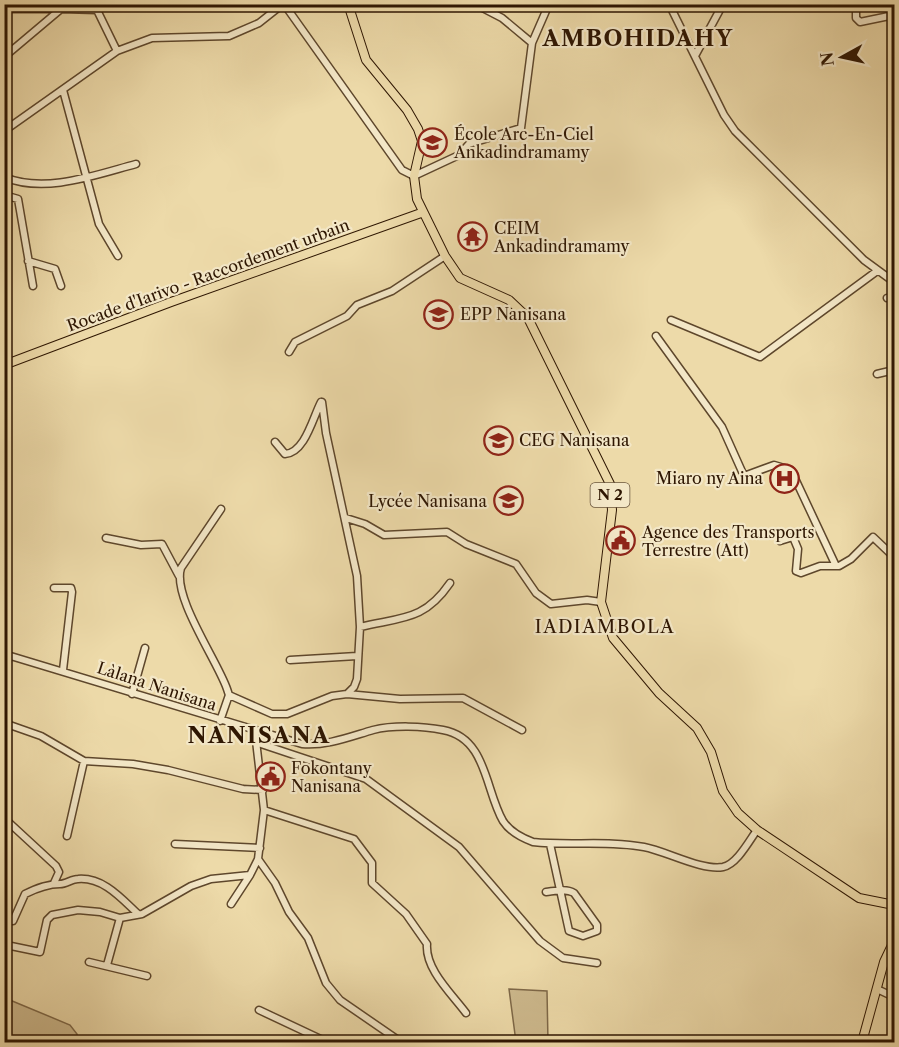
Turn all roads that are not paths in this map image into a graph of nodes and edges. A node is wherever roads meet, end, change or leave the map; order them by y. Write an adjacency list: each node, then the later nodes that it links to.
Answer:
1 (284, 4): 12 (street); 19 (street)
2 (348, 4): 19 (main road, N 2)
3 (475, 4): 11 (street)
4 (549, 4): 11 (street)
5 (669, 4): 13 (street)
6 (723, 4): 13 (street)
7 (856, 4): 10 (street)
8 (4, 9): 9 (street)
9 (62, 9): 12 (street); 14 (street)
10 (894, 15)
11 (532, 43): 19 (street)
12 (117, 51): 15 (street)
13 (696, 54): 27 (street)
14 (4, 57)
15 (63, 90): 17 (street); 21 (street)
16 (4, 122): 17 (street)
17 (7, 130)
18 (136, 164): 21 (street)
19 (414, 176): 23 (main road, N 2)
20 (4, 177): 21 (street)
21 (87, 177): 24 (street)
22 (4, 195): 26 (street)
23 (421, 213): 25 (main road, N 2); 36 (main road, Rocade d'Iarivo - Raccordement urbain)
24 (118, 256)
25 (445, 256): 35 (street); 49 (main road, N 2)
26 (28, 261): 29 (street); 30 (street)
27 (877, 271): 28 (street); 33 (street)
28 (894, 282)
29 (33, 286)
30 (61, 286)
31 (894, 296): 32 (street)
32 (887, 298)
33 (671, 320)
34 (656, 336): 45 (street)
35 (289, 352)
36 (4, 365)
37 (894, 370): 38 (street)
38 (877, 374)
39 (275, 442): 41 (street)
40 (221, 509): 46 (street)
41 (346, 518): 49 (street); 50 (street)
42 (106, 538): 46 (street)
43 (780, 541): 45 (street)
44 (894, 557): 45 (street)
45 (836, 566)
46 (179, 577): 58 (street)
47 (450, 583): 50 (street)
48 (54, 588): 55 (street)
49 (601, 602): 68 (main road, N 2)
50 (360, 627): 53 (street)
51 (145, 648): 56 (street)
52 (4, 654): 55 (street, Làlana Nanisana)
53 (357, 656): 54 (street); 57 (street)
54 (290, 660)
55 (63, 670): 56 (street, Làlana Nanisana)
56 (132, 694): 59 (street, Làlana Nanisana)
57 (347, 694): 58 (street); 61 (street)
58 (229, 695): 59 (street)
59 (220, 721): 62 (street, Làlana Nanisana)
60 (4, 723): 64 (street)
61 (522, 730)
62 (255, 732): 63 (street); 71 (street, Làlana Nanisana)
63 (258, 743): 65 (street); 86 (street)
64 (84, 761): 65 (street); 69 (street)
65 (263, 790): 66 (street)
66 (264, 810): 72 (street); 92 (street)
67 (4, 818): 75 (street)
68 (757, 830): 71 (street, Làlana Nanisana); 79 (main road, N 2)
69 (67, 836)
70 (175, 844): 72 (street)
71 (550, 844): 76 (street)
72 (260, 848): 73 (street)
73 (258, 859): 74 (street); 94 (street)
74 (250, 875): 78 (street); 80 (street)
75 (54, 883): 80 (street); 82 (street)
76 (562, 890): 76 (street); 77 (street)
77 (546, 892)
78 (231, 904)
79 (894, 905)
80 (137, 913): 81 (street)
81 (120, 918): 84 (street); 87 (street)
82 (4, 920)
83 (894, 940): 89 (main road)
84 (11, 946)
85 (89, 962): 87 (street)
86 (597, 963)
87 (107, 965): 88 (street)
88 (147, 975)
89 (877, 989): 90 (street); 95 (main road)
90 (894, 997)
91 (259, 1010): 93 (street)
92 (466, 1013)
93 (327, 1042)
94 (401, 1042)
95 (862, 1042)

